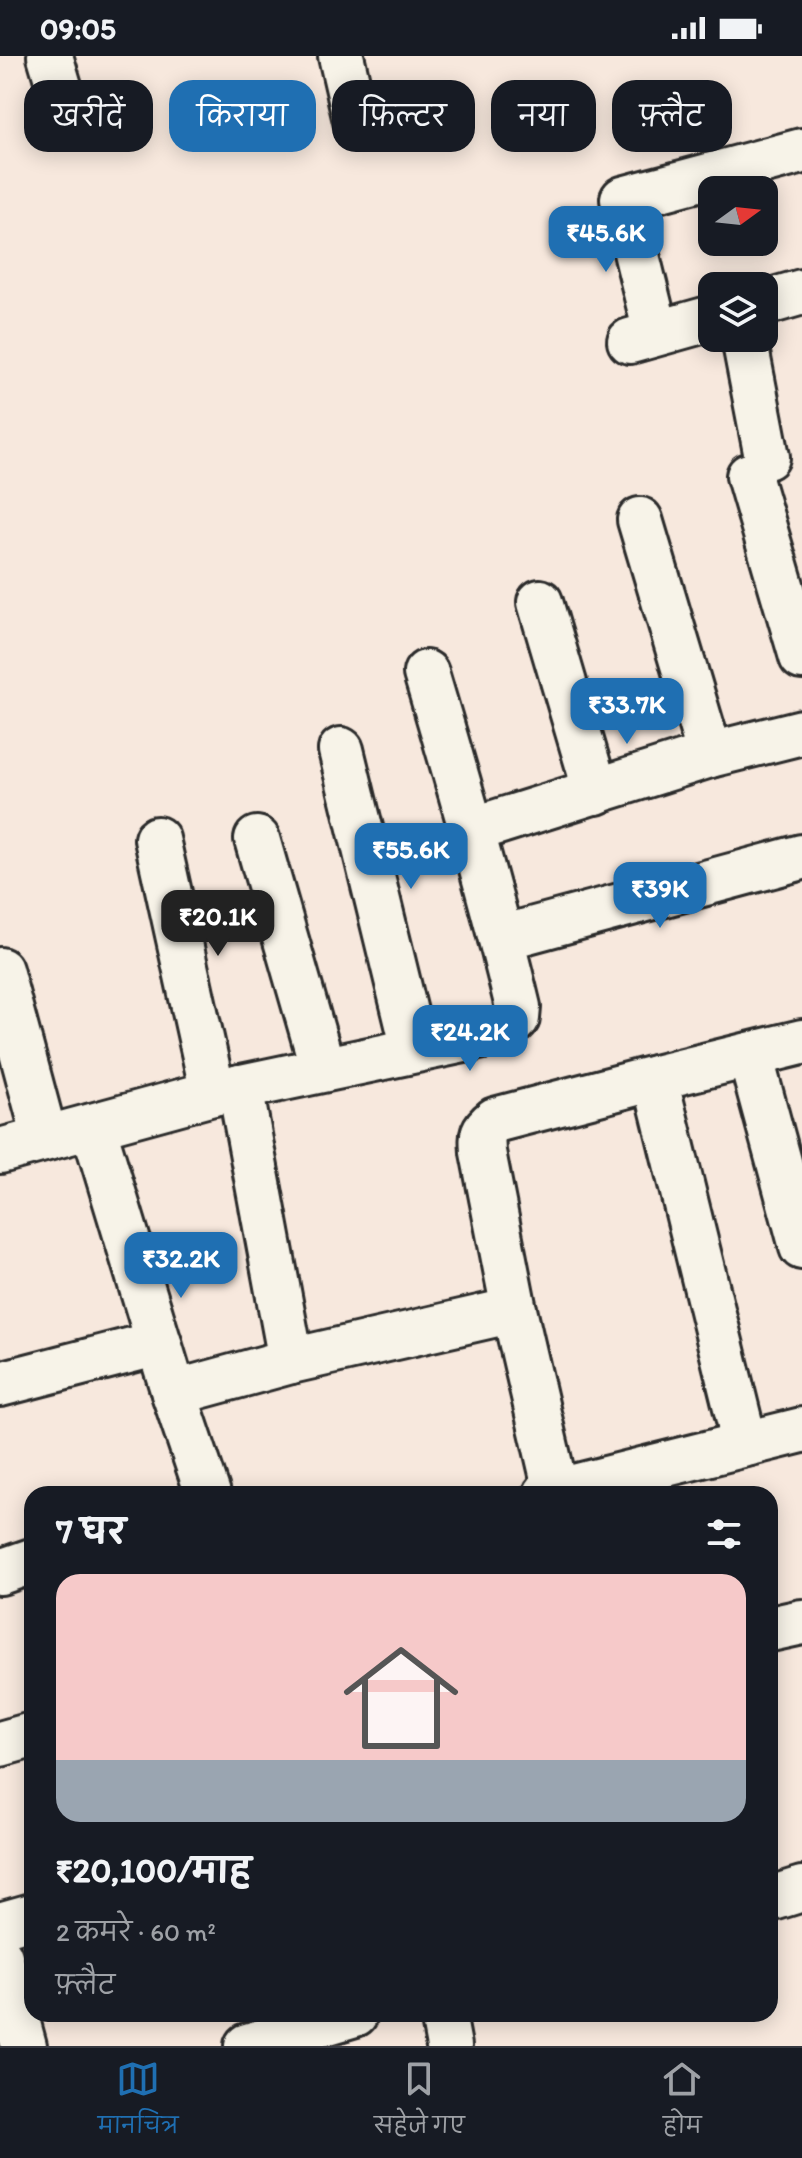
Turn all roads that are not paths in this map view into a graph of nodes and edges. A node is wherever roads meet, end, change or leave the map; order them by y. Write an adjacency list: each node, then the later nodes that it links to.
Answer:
1 (50, 56): 3 (street)
2 (341, 56): 4 (street)
3 (57, 80)
4 (347, 80)
5 (802, 151): 8 (street)
6 (802, 292): 7 (street)
7 (778, 299)
8 (698, 322)
9 (746, 352): 12 (street)
10 (640, 520): 16 (street)
11 (540, 602): 17 (street)
12 (802, 657)
13 (426, 673): 18 (street)
14 (802, 732): 16 (street)
15 (341, 750): 25 (street)
16 (710, 755): 17 (street)
17 (596, 792): 18 (street)
18 (472, 830): 22 (street)
19 (157, 839): 29 (street)
20 (257, 839): 27 (street)
21 (802, 857): 22 (street)
22 (501, 938): 25 (street)
23 (0, 970): 31 (street)
24 (802, 1042): 26 (street)
25 (414, 1049): 27 (street)
26 (750, 1055): 28 (street); 33 (street)
27 (323, 1069): 29 (street)
28 (655, 1078): 34 (street); 40 (street)
29 (227, 1090): 30 (street); 36 (street)
30 (93, 1126): 31 (street); 35 (street)
31 (45, 1138): 32 (street)
32 (0, 1151)
33 (802, 1247)
34 (514, 1310): 36 (street); 42 (street)
35 (159, 1343): 37 (street); 38 (street)
36 (291, 1361): 38 (street)
37 (0, 1384)
38 (174, 1393): 41 (street)
39 (802, 1430): 40 (street)
40 (745, 1444): 43 (street)
41 (205, 1486)
42 (550, 1486)
43 (579, 1486)
44 (24, 1564): 45 (street)
45 (0, 1572)
46 (802, 1622): 47 (street)
47 (778, 1627)
48 (24, 1737): 49 (street)
49 (0, 1744)
50 (802, 1889): 51 (street)
51 (778, 1896)
52 (24, 1918): 53 (street)
53 (0, 1925)
54 (0, 1957): 58 (street)
55 (330, 2022): 59 (street)
56 (360, 2022): 60 (street)
57 (444, 2022): 61 (street)
58 (24, 2046)
59 (247, 2046)
60 (367, 2046)
61 (449, 2046)

